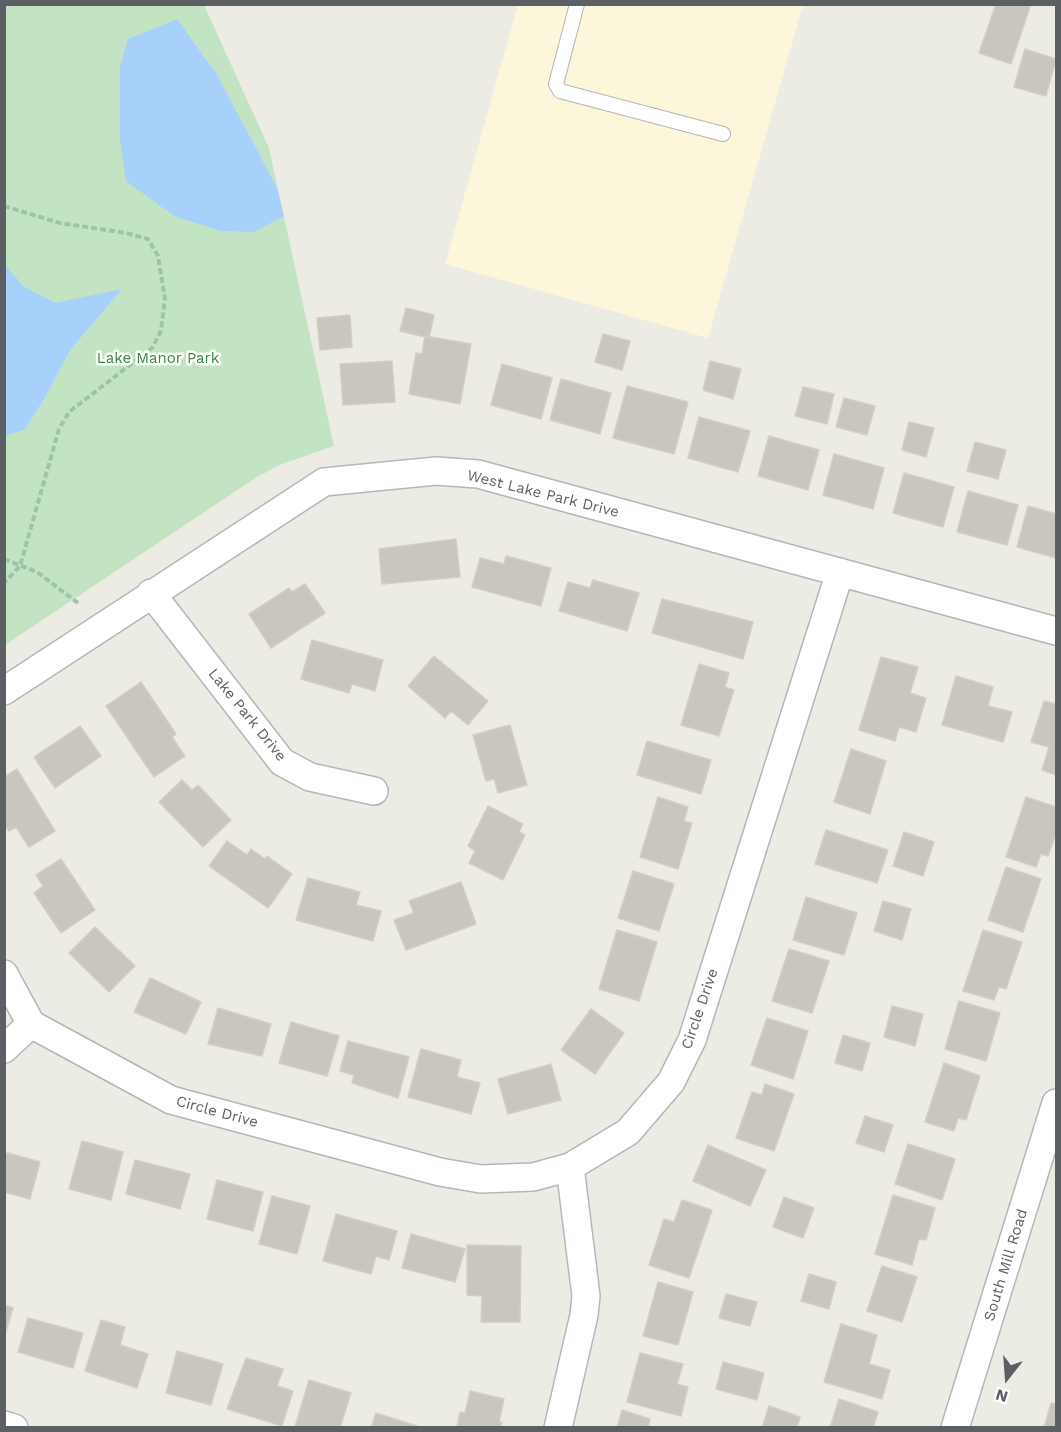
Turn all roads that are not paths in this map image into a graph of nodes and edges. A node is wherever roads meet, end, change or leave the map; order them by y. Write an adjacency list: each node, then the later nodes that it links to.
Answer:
1 (577, 4): 2 (lane)
2 (723, 134)
3 (840, 572): 4 (street, West Lake Park Drive); 5 (street, West Lake Park Drive); 12 (street, Circle Drive)
4 (151, 593): 6 (street, West Lake Park Drive); 7 (street, Lake Park Drive)
5 (1056, 631)
6 (4, 691)
7 (374, 790)
8 (4, 975): 9 (street)
9 (31, 1024): 10 (street); 12 (street, Circle Drive)
10 (4, 1049)
11 (1055, 1111): 16 (street, South Mill Road)
12 (570, 1167): 15 (street)
13 (4, 1425): 14 (street)
14 (14, 1428)
15 (558, 1428)
16 (955, 1428)

